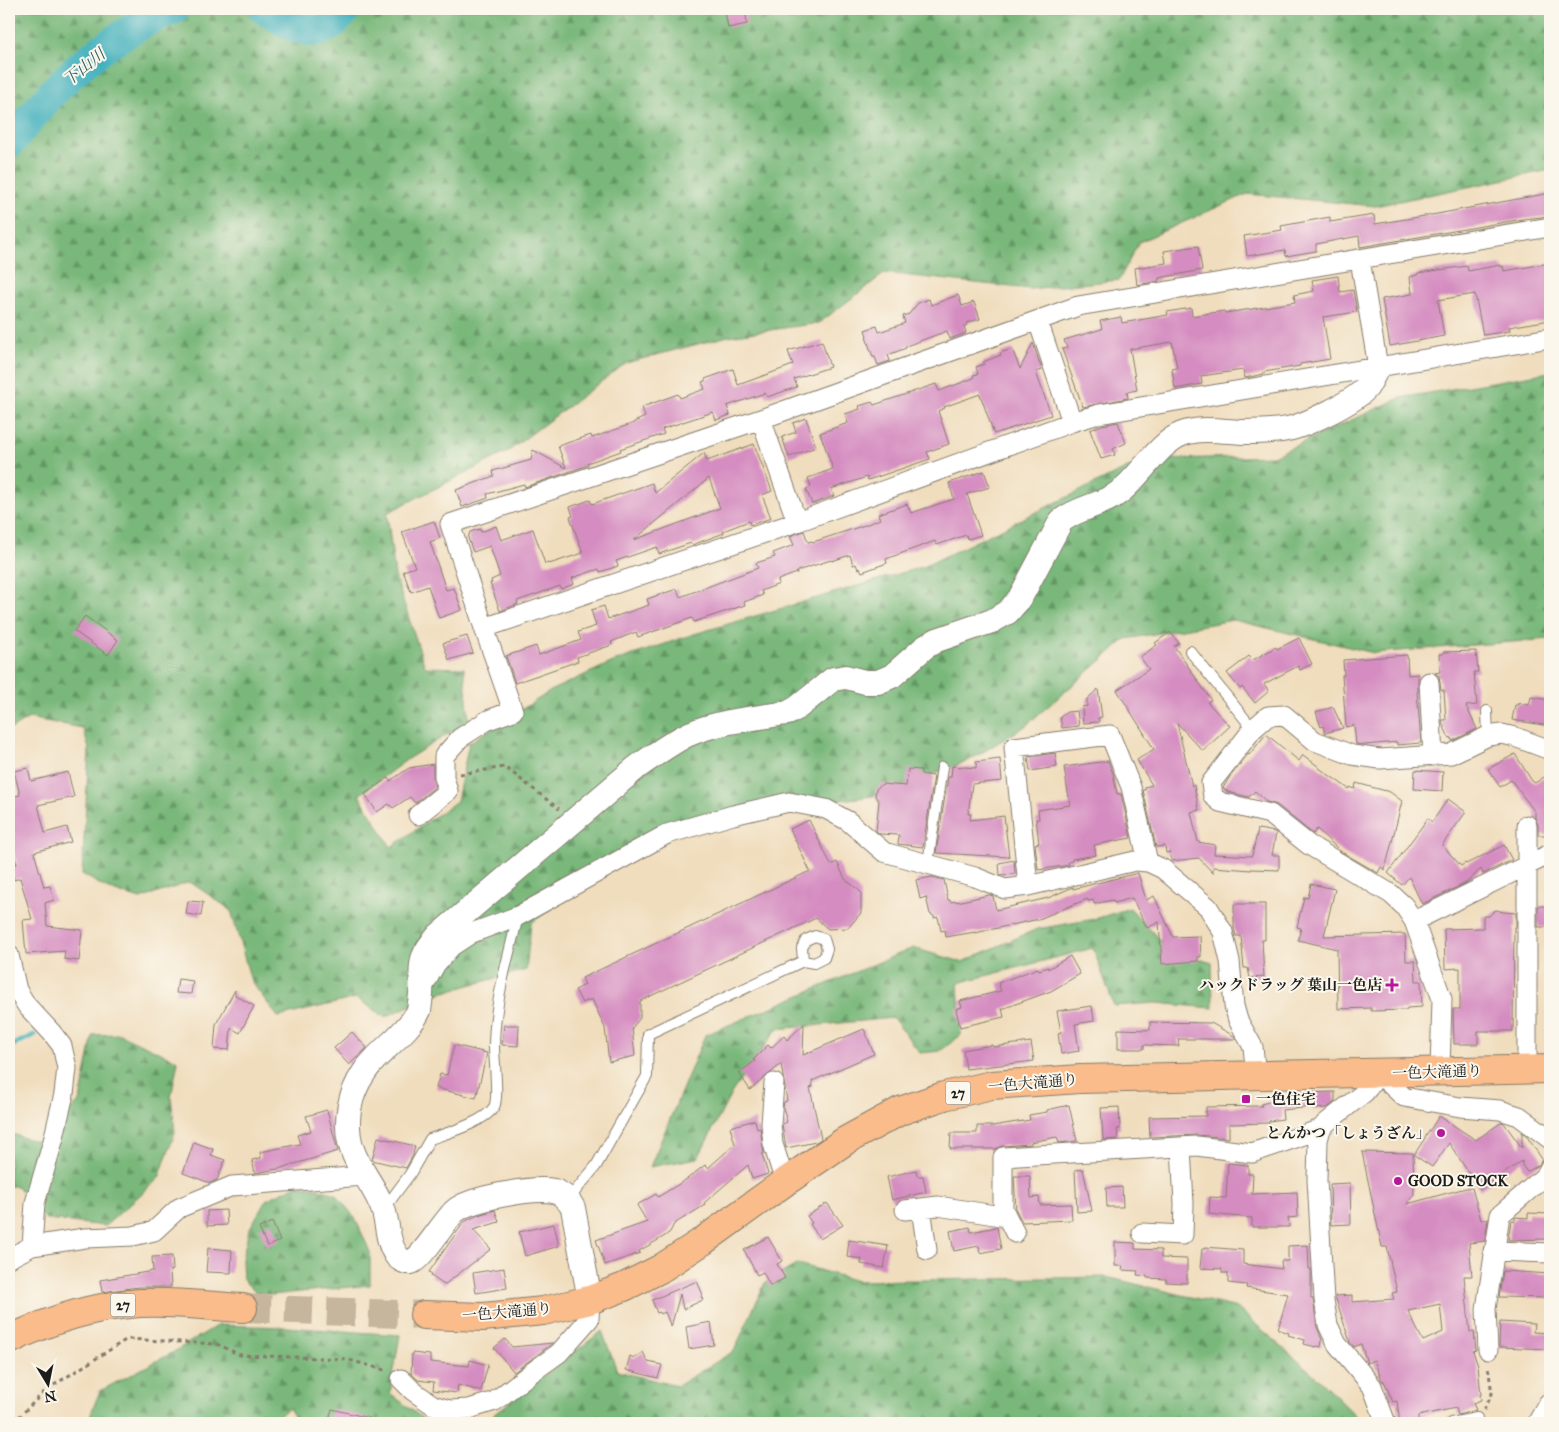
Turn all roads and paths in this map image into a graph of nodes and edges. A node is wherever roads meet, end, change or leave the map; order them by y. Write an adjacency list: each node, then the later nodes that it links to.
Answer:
1 (1550, 227): 2 (street)
2 (1360, 260): 3 (street); 5 (street)
3 (1038, 321): 6 (street); 7 (street)
4 (1550, 338): 5 (street)
5 (1378, 367): 7 (street); 20 (street)
6 (761, 419): 8 (street); 9 (street)
7 (1072, 422): 8 (street)
8 (797, 522): 9 (street)
9 (484, 628): 18 (street)
10 (1190, 651): 13 (lane)
11 (1429, 682): 16 (street)
12 (1487, 710): 14 (lane)
13 (1253, 729): 16 (street); 28 (street)
14 (1488, 736): 15 (street); 16 (street)
15 (1550, 750)
16 (1433, 756)
17 (942, 767): 24 (lane)
18 (444, 777): 19 (street); 20 (path)
19 (418, 814)
20 (575, 821): 31 (street)
21 (1527, 825): 25 (street)
22 (1550, 854): 25 (street)
23 (1148, 862): 26 (street); 26 (street); 35 (street)
24 (928, 863): 26 (street); 27 (street)
25 (1527, 865): 28 (street); 32 (street)
26 (1028, 886)
27 (518, 916): 31 (street); 44 (lane)
28 (1414, 921): 33 (street)
29 (9, 955): 46 (street)
30 (803, 961): 43 (lane)
31 (421, 991): 41 (street)
32 (1539, 1069): 33 (main road, 一色大滝通り / 27)
33 (1440, 1071): 34 (main road, 一色大滝通り / 27)
34 (1379, 1074): 35 (main road, 一色大滝通り / 27); 37 (street); 38 (street)
35 (1256, 1076): 42 (main road, 一色大滝通り / 27)
36 (774, 1084): 42 (street)
37 (1321, 1129): 39 (street); 60 (street)
38 (1550, 1139)
39 (1181, 1147): 45 (street); 47 (street)
40 (1550, 1167): 48 (street)
41 (364, 1176): 44 (street); 46 (street)
42 (785, 1182): 51 (main road, 一色大滝通り / 27)
43 (568, 1200): 44 (street); 51 (street)
44 (383, 1210)
45 (1142, 1232)
46 (32, 1246): 50 (street)
47 (927, 1250)
48 (1493, 1251): 49 (street); 55 (street)
49 (1550, 1252)
50 (9, 1258)
51 (590, 1300): 53 (main road, 一色大滝通り / 27); 56 (street)
52 (243, 1308): 54 (main road, 27)
53 (424, 1315)
54 (9, 1340)
55 (1488, 1350): 58 (path)
56 (401, 1379): 59 (path)
57 (1550, 1405): 62 (street)
58 (1477, 1418): 61 (lane)
59 (13, 1423)
60 (1386, 1423)
61 (1451, 1423)
62 (1540, 1423)

